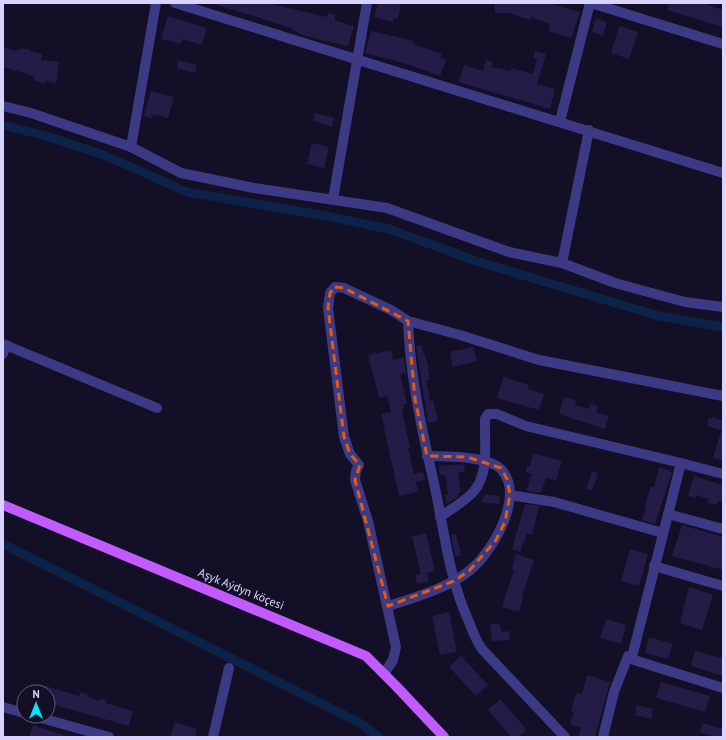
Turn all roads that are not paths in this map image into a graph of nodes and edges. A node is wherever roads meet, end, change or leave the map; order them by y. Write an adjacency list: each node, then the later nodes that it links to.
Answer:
1 (156, 3): 10 (street)
2 (175, 3): 6 (street)
3 (367, 3): 6 (street)
4 (590, 3): 5 (street); 8 (street)
5 (723, 44)
6 (357, 60): 8 (street); 12 (street)
7 (3, 106): 10 (street)
8 (560, 121): 9 (street)
9 (588, 130): 11 (street); 13 (street)
10 (131, 147): 12 (street)
11 (723, 173)
12 (334, 200): 13 (street)
13 (562, 263): 14 (street)
14 (723, 307)
15 (408, 321): 17 (street); 19 (street); 32 (street)
16 (4, 348): 18 (street)
17 (723, 396)
18 (157, 408)
19 (427, 456): 20 (street); 26 (street)
20 (484, 461): 21 (street); 23 (street); 26 (street)
21 (682, 463): 22 (street); 25 (street)
22 (723, 474)
23 (510, 495): 28 (street); 30 (street)
24 (3, 505): 35 (main road, Aşyk Aýdyn köçesi)
25 (668, 514): 27 (street); 28 (street)
26 (440, 516): 30 (street)
27 (723, 529)
28 (663, 533): 29 (street)
29 (654, 566): 31 (street); 33 (street)
30 (454, 581): 32 (street); 43 (street)
31 (723, 586)
32 (388, 606): 35 (street)
33 (632, 657): 36 (street); 44 (street)
34 (229, 668): 41 (street)
35 (384, 674): 42 (main road, Aşyk Aýdyn köçesi)
36 (723, 688)
37 (3, 708): 38 (street)
38 (16, 711)
39 (56, 722): 40 (street)
40 (109, 737)
41 (213, 737)
42 (444, 737)
43 (565, 737)
44 (603, 737)

